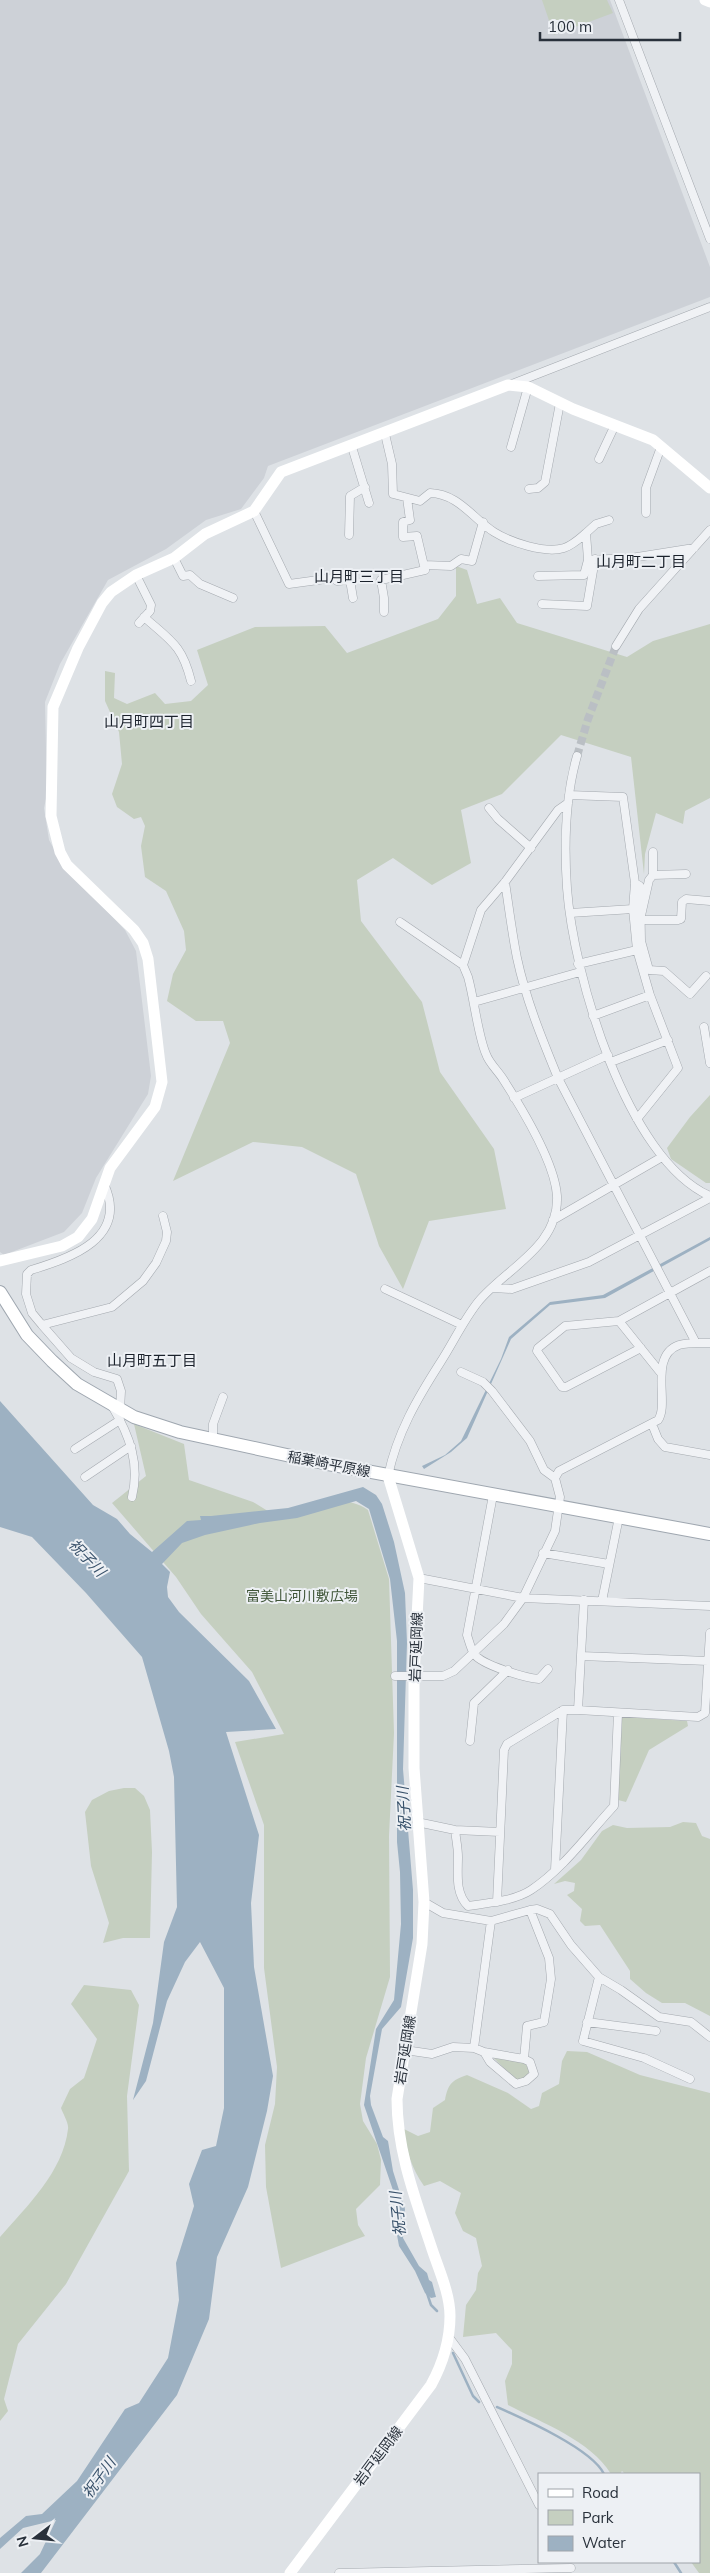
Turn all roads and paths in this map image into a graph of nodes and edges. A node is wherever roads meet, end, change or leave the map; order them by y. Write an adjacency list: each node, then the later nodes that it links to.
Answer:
1 (619, 0): 4 (street)
2 (705, 0): 3 (street)
3 (710, 2)
4 (710, 238)
5 (710, 307): 6 (street)
6 (508, 386): 7 (street); 10 (street)
7 (528, 387): 8 (street); 12 (street)
8 (560, 403): 9 (street); 17 (street)
9 (614, 425): 13 (street); 14 (street)
10 (385, 434): 11 (street); 18 (street)
11 (352, 446): 15 (street); 20 (street)
12 (511, 447)
13 (661, 447): 16 (street); 21 (street)
14 (599, 459)
15 (365, 487): 19 (street); 26 (street)
16 (710, 488)
17 (529, 489)
18 (407, 498): 23 (street); 30 (street)
19 (369, 503)
20 (254, 511): 28 (street); 34 (street)
21 (646, 513)
22 (609, 520): 25 (street)
23 (483, 522): 25 (street); 30 (street)
24 (710, 530): 27 (street)
25 (586, 533): 29 (street)
26 (349, 535)
27 (694, 548): 29 (street); 37 (street)
28 (174, 558): 31 (street); 33 (street)
29 (591, 560): 32 (street); 35 (street)
30 (424, 565): 36 (street)
31 (136, 575): 38 (street); 69 (street)
32 (538, 576)
33 (233, 598)
34 (353, 598)
35 (542, 604)
36 (384, 612)
37 (616, 646)
38 (191, 681)
39 (577, 756): 40 (street)
40 (568, 799): 42 (street); 47 (street); 50 (street)
41 (488, 808): 42 (street)
42 (531, 848): 46 (street)
43 (653, 852): 44 (street)
44 (653, 874): 45 (street); 51 (street)
45 (686, 874)
46 (506, 882): 54 (street); 57 (street)
47 (635, 883): 49 (street); 51 (street)
48 (710, 901): 51 (street)
49 (633, 910): 50 (street); 53 (street)
50 (570, 914): 55 (street)
51 (640, 920): 56 (street)
52 (400, 922): 54 (street)
53 (636, 950): 55 (street); 58 (street)
54 (463, 965): 59 (street)
55 (579, 968): 57 (street); 60 (street)
56 (706, 976)
57 (525, 988): 59 (street); 65 (street)
58 (650, 995): 60 (street); 62 (street)
59 (474, 1002): 66 (street)
60 (593, 1016): 63 (street)
61 (704, 1027): 64 (street)
62 (668, 1040): 63 (street); 67 (street)
63 (609, 1059): 65 (street); 67 (street)
64 (710, 1063)
65 (558, 1078): 66 (street); 70 (street)
66 (514, 1098): 73 (street)
67 (637, 1119): 68 (street)
68 (662, 1157): 70 (street); 71 (street)
69 (104, 1182): 75 (street); 76 (street)
70 (613, 1186): 73 (street); 74 (street)
71 (710, 1198): 74 (street)
72 (163, 1216): 84 (street)
73 (553, 1220): 79 (street)
74 (639, 1235): 79 (street); 82 (street)
75 (62, 1246): 76 (street); 77 (street)
76 (66, 1259): 84 (street)
77 (0, 1261)
78 (710, 1271): 82 (street)
79 (493, 1288): 85 (street)
80 (385, 1289): 85 (street)
81 (0, 1292): 92 (main road, 稲葉崎平原線)
82 (670, 1294): 83 (street); 86 (street)
83 (619, 1321): 88 (street); 88 (street)
84 (42, 1325): 92 (street)
85 (462, 1325): 98 (street)
86 (696, 1343): 87 (street); 90 (street)
87 (710, 1343)
88 (641, 1348): 90 (street)
89 (462, 1372): 100 (street)
90 (660, 1372): 93 (street)
91 (223, 1397): 94 (street)
92 (117, 1411): 94 (main road, 稲葉崎平原線); 95 (street); 96 (street)
93 (652, 1424): 97 (street); 100 (street)
94 (213, 1440): 98 (main road, 稲葉崎平原線)
95 (130, 1446): 99 (street); 102 (street)
96 (75, 1449)
97 (710, 1455)
98 (388, 1476): 101 (main road, 稲葉崎平原線); 108 (street, 岩戸延岡線)
99 (85, 1477)
100 (555, 1478): 103 (street)
101 (493, 1495): 103 (main road, 稲葉崎平原線); 109 (street)
102 (132, 1497)
103 (559, 1507): 104 (main road, 稲葉崎平原線); 106 (street)
104 (619, 1517): 105 (main road, 稲葉崎平原線); 107 (street)
105 (710, 1534)
106 (544, 1553): 107 (street); 110 (street)
107 (609, 1564): 112 (street)
108 (419, 1578): 109 (street); 121 (street, 岩戸延岡線)
109 (476, 1589): 110 (street); 115 (street)
110 (524, 1598): 111 (street); 115 (street)
111 (584, 1600): 112 (street); 116 (street)
112 (602, 1601): 113 (street)
113 (710, 1606)
114 (710, 1633): 117 (street)
115 (474, 1654): 119 (street); 121 (street)
116 (582, 1656): 117 (street); 123 (street)
117 (708, 1661): 124 (street)
118 (548, 1669): 119 (street)
119 (508, 1670): 125 (street)
120 (395, 1676): 121 (street)
121 (414, 1677): 126 (street, 岩戸延岡線)
122 (563, 1710): 123 (street); 128 (street); 129 (street)
123 (578, 1710): 124 (street)
124 (618, 1713): 129 (street)
125 (470, 1741)
126 (417, 1822): 127 (street); 130 (street, 岩戸延岡線)
127 (455, 1830): 128 (street); 131 (street)
128 (500, 1832): 131 (street)
129 (555, 1870): 131 (street)
130 (424, 1902): 133 (street); 139 (street, 岩戸延岡線)
131 (497, 1902)
132 (530, 1910): 133 (street); 134 (street); 141 (street)
133 (491, 1921): 138 (street)
134 (599, 1977): 135 (street); 137 (street)
135 (587, 2022): 136 (street); 142 (street)
136 (656, 2031)
137 (710, 2037)
138 (474, 2048): 139 (street); 140 (street)
139 (405, 2050): 143 (street, 岩戸延岡線)
140 (484, 2052): 141 (street); 141 (street)
141 (524, 2059)
142 (690, 2080)
143 (448, 2336): 144 (street); 146 (street, 岩戸延岡線)
144 (538, 2503)
145 (570, 2568): 147 (street)
146 (290, 2573)
147 (339, 2573)

